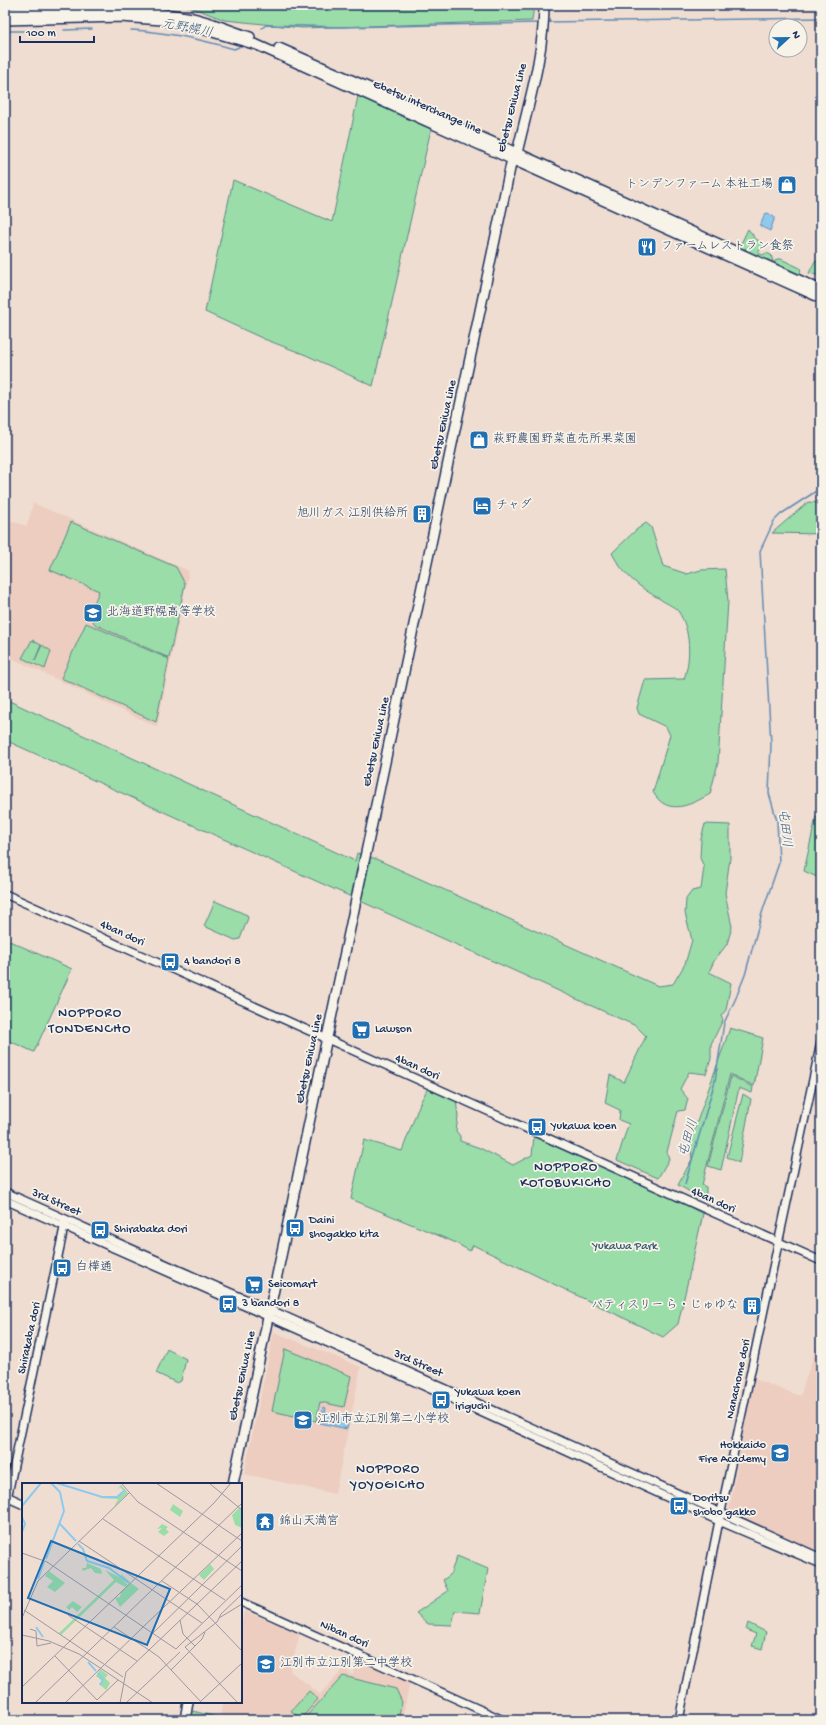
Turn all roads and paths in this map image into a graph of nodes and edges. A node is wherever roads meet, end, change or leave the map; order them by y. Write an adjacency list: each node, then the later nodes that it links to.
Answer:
1 (544, 8): 5 (main road, Ebetsu Eniwa Line)
2 (5, 12): 4 (main road, Ebetsu interchange line)
3 (5, 20): 4 (main road, Ebetsu interchange line)
4 (303, 62): 5 (main road, Ebetsu interchange line)
5 (515, 156): 6 (main road, Ebetsu interchange line); 7 (main road, Ebetsu interchange line); 9 (main road, Ebetsu Eniwa Line)
6 (821, 290)
7 (821, 298)
8 (5, 894): 9 (street, 4ban dori)
9 (326, 1039): 14 (street, 4ban dori); 16 (main road, Ebetsu Eniwa Line)
10 (821, 1042): 14 (street, Nanachome dori)
11 (5, 1192): 13 (street, 3rd Street)
12 (5, 1200): 13 (street, 3rd Street)
13 (65, 1223): 16 (street, 3rd Street); 18 (street, Shirakaba dori)
14 (780, 1243): 15 (street, 4ban dori); 21 (street, Nanachome dori)
15 (821, 1261)
16 (269, 1313): 17 (main road, Ebetsu Eniwa Line); 21 (street, 3rd Street)
17 (234, 1483)
18 (6, 1497): 19 (main road); 20 (street, Shirakaba dori)
19 (22, 1504)
20 (5, 1508)
21 (720, 1518): 22 (street, 3rd Street); 23 (street, 3rd Street); 28 (street, Nanachome dori)
22 (821, 1558)
23 (821, 1564)
24 (242, 1602): 27 (street, Niban dori)
25 (188, 1703): 26 (main road)
26 (185, 1720)
27 (503, 1720)
28 (679, 1720)

